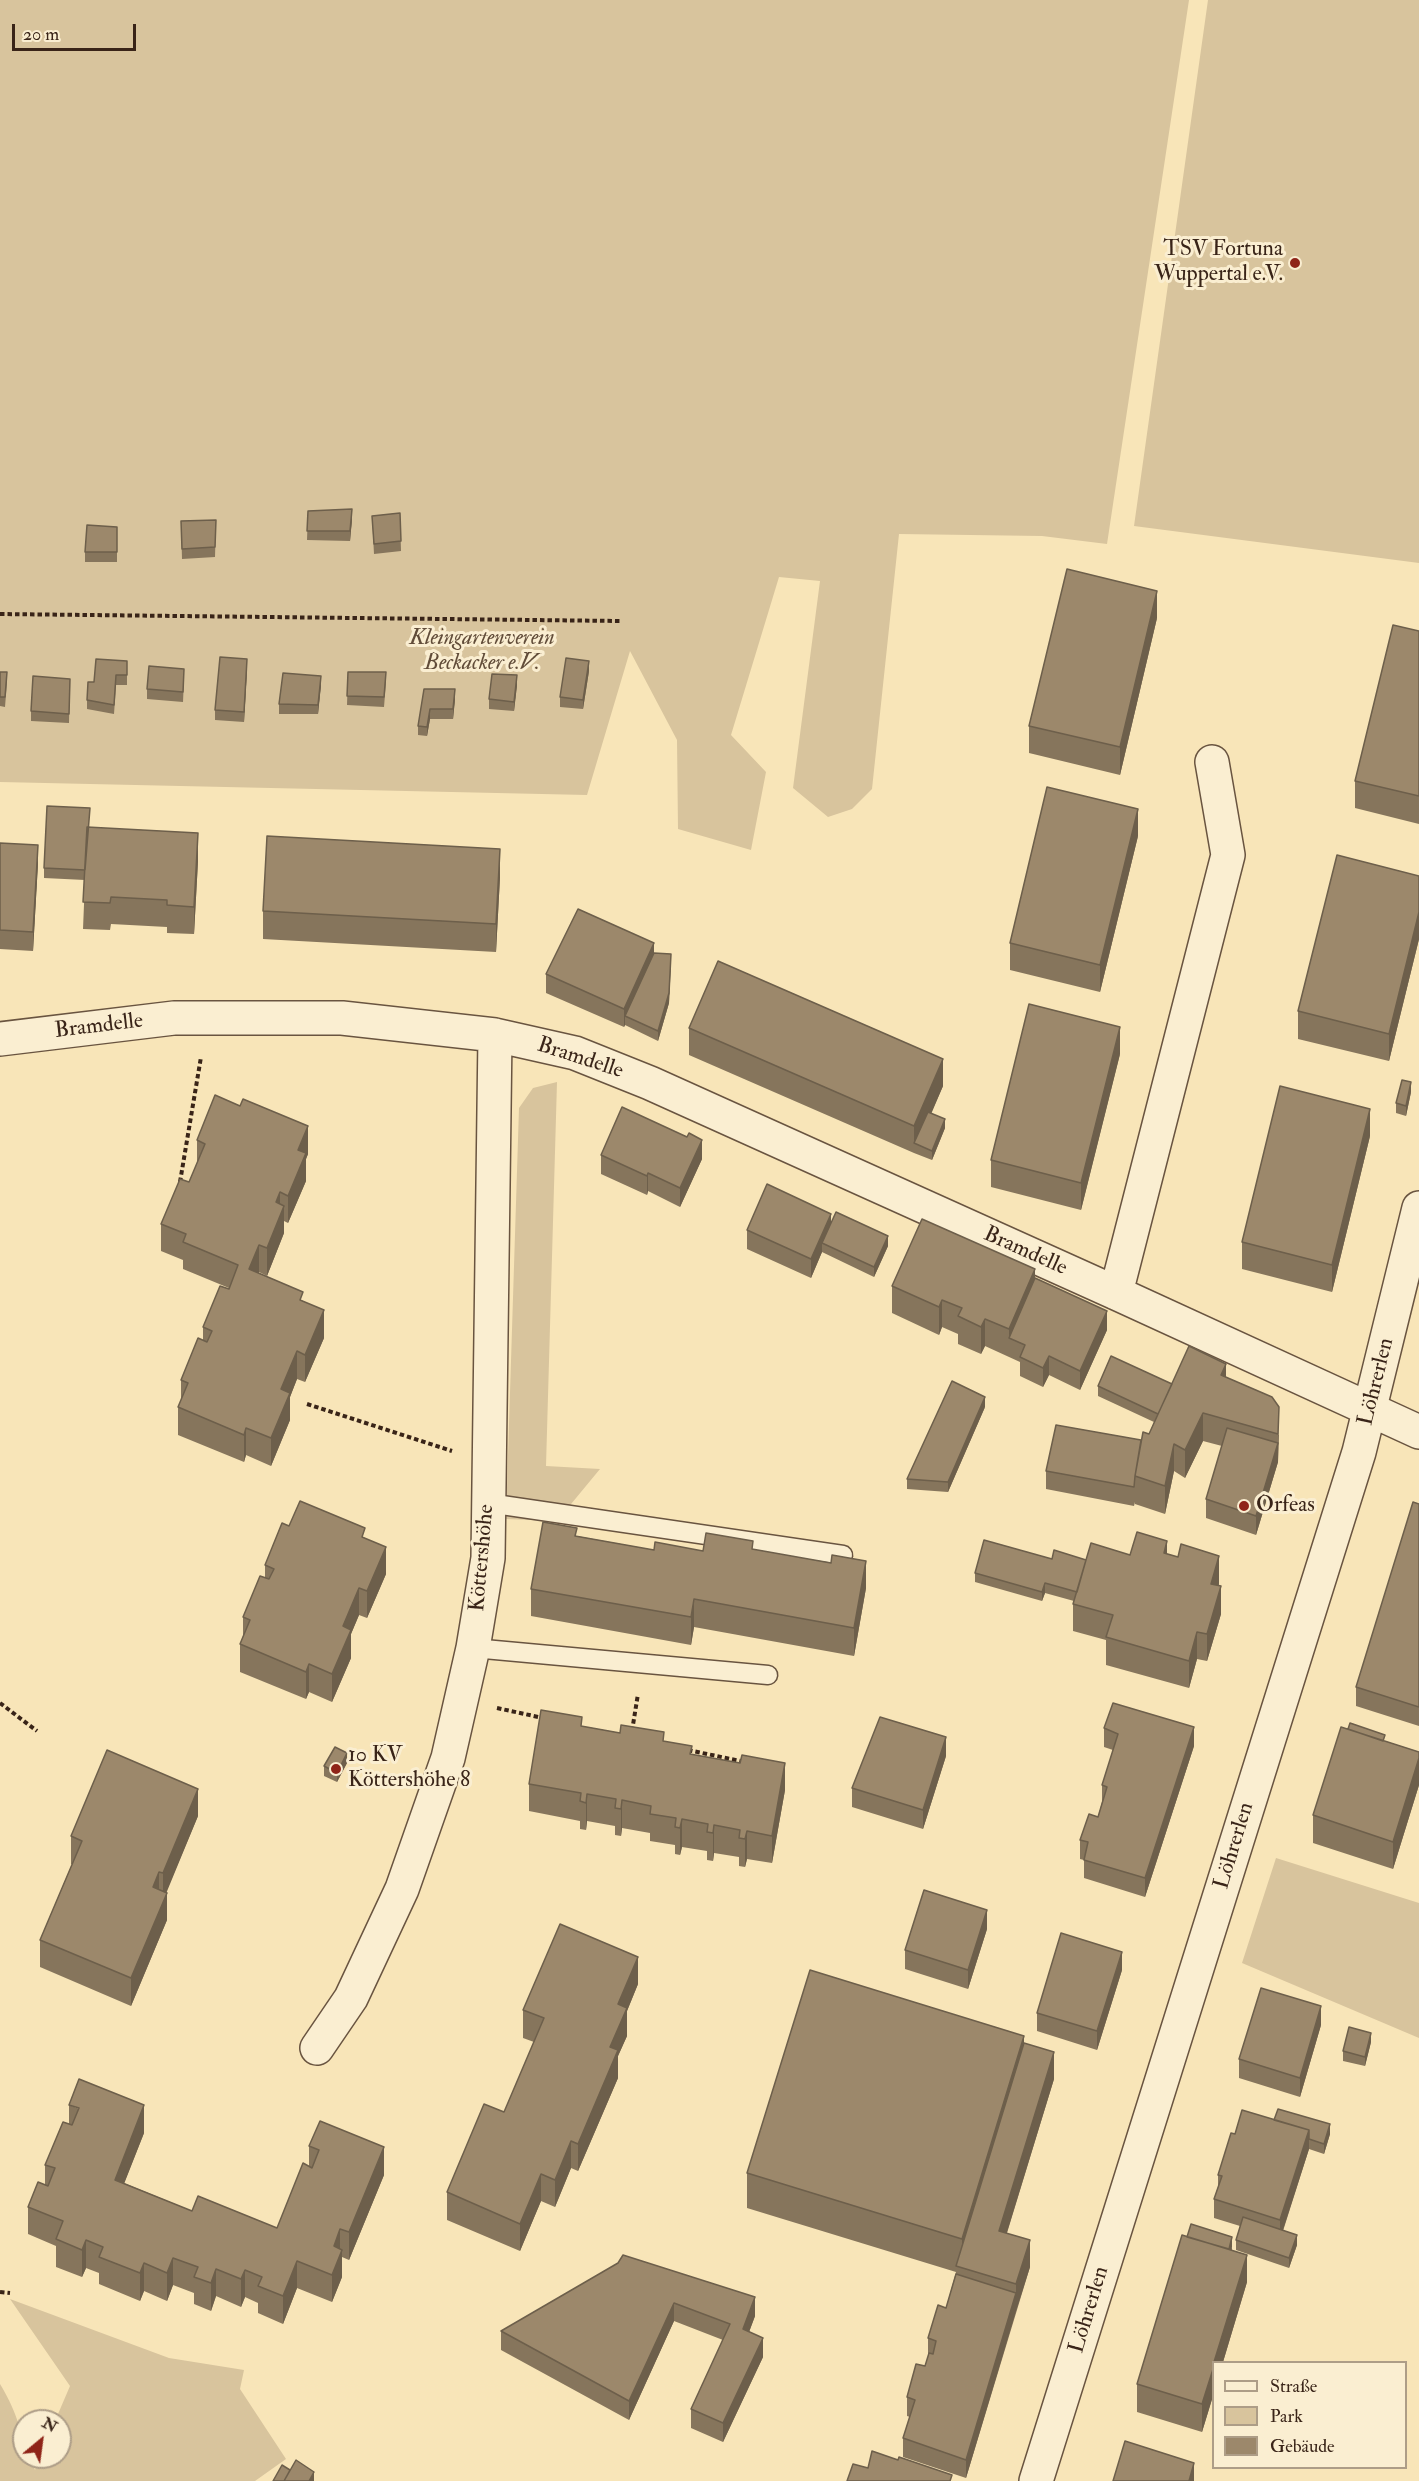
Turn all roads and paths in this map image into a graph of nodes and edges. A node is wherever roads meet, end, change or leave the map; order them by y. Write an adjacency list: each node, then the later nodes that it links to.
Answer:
1 (0, 615): 2 (path)
2 (622, 621)
3 (1212, 762): 9 (street)
4 (207, 1017): 5 (street, Bramdelle); 6 (street, Bramdelle); 7 (path)
5 (495, 1035): 9 (street, Bramdelle); 13 (street, Köttershöhe)
6 (0, 1040)
7 (179, 1186)
8 (1419, 1208): 11 (street, Löhrerlen)
9 (1116, 1293): 11 (street, Bramdelle)
10 (307, 1404): 13 (path)
11 (1370, 1410): 12 (street, Bramdelle); 29 (street, Löhrerlen)
12 (1419, 1432)
13 (489, 1464): 14 (street, Köttershöhe)
14 (488, 1503): 15 (lane); 16 (street, Köttershöhe)
15 (843, 1555)
16 (473, 1648): 17 (lane); 19 (street, Köttershöhe)
17 (642, 1664): 18 (lane); 23 (path)
18 (768, 1675)
19 (461, 1700): 21 (path); 26 (street, Köttershöhe)
20 (0, 1702): 22 (path)
21 (552, 1720)
22 (37, 1731)
23 (632, 1737)
24 (676, 1747): 25 (path)
25 (755, 1765)
26 (317, 2048)
27 (0, 2292): 28 (path)
28 (10, 2293)
29 (1036, 2481)

